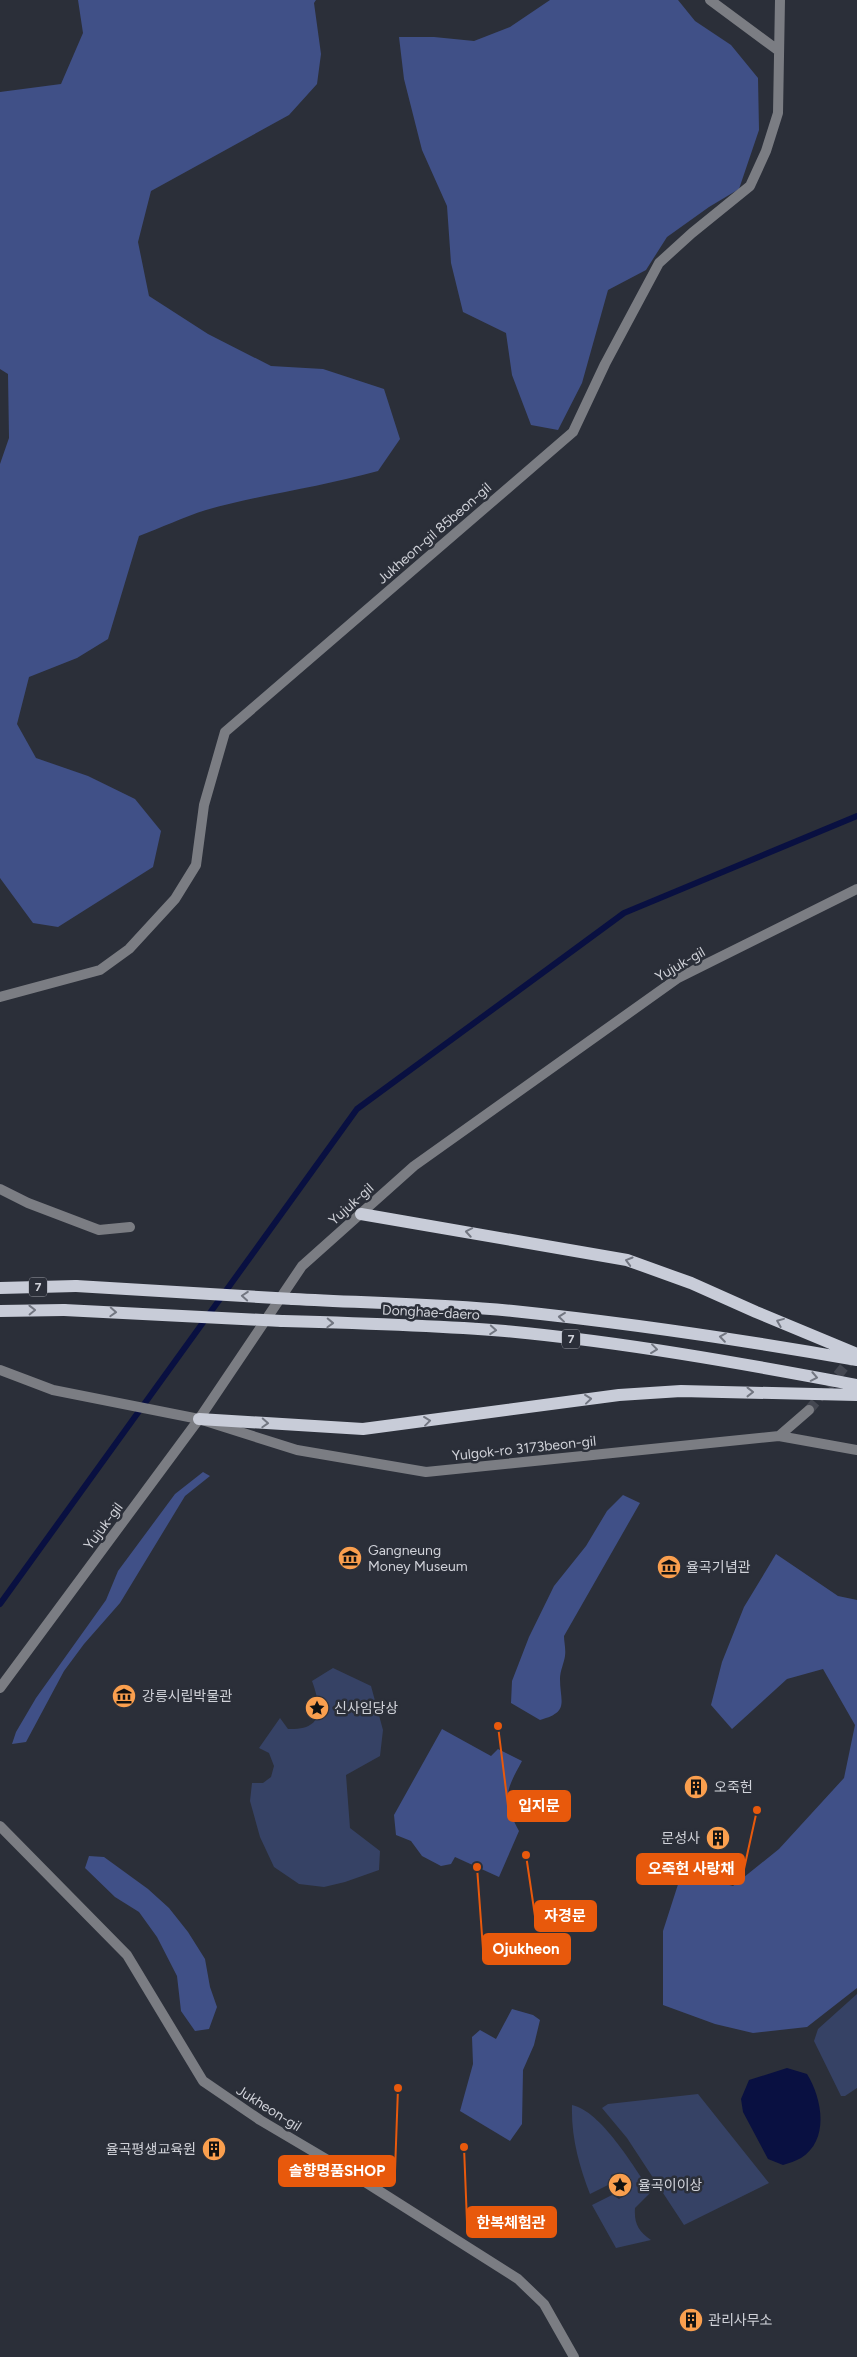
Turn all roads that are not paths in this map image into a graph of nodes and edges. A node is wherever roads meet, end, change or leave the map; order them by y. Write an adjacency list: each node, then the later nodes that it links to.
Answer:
1 (710, 0): 3 (street)
2 (780, 0): 3 (street, Jukheon-gil 85beon-gil)
3 (780, 51): 5 (street, Jukheon-gil 85beon-gil)
4 (857, 889): 7 (street, Yujuk-gil)
5 (0, 997)
6 (0, 1189): 8 (street)
7 (361, 1214): 11 (main road, one-way to 7); 17 (street, Yujuk-gil)
8 (130, 1227)
9 (0, 1288): 12 (main road, Donghae-daero / 7, one-way to 9, bridge)
10 (0, 1311): 14 (main road, Donghae-daero / 7, one-way to 14, bridge)
11 (857, 1354)
12 (857, 1360)
13 (0, 1370): 17 (street, Yulgok-ro 3173beon-gil)
14 (857, 1384)
15 (857, 1395): 17 (main road, one-way to 15)
16 (809, 1410): 18 (street)
17 (199, 1419): 18 (street, Yulgok-ro 3173beon-gil); 20 (street, Yujuk-gil)
18 (779, 1436): 19 (street, Yulgok-ro 3173beon-gil)
19 (857, 1450)
20 (0, 1688)
21 (0, 1826): 22 (street, Jukheon-gil)
22 (574, 2357)

